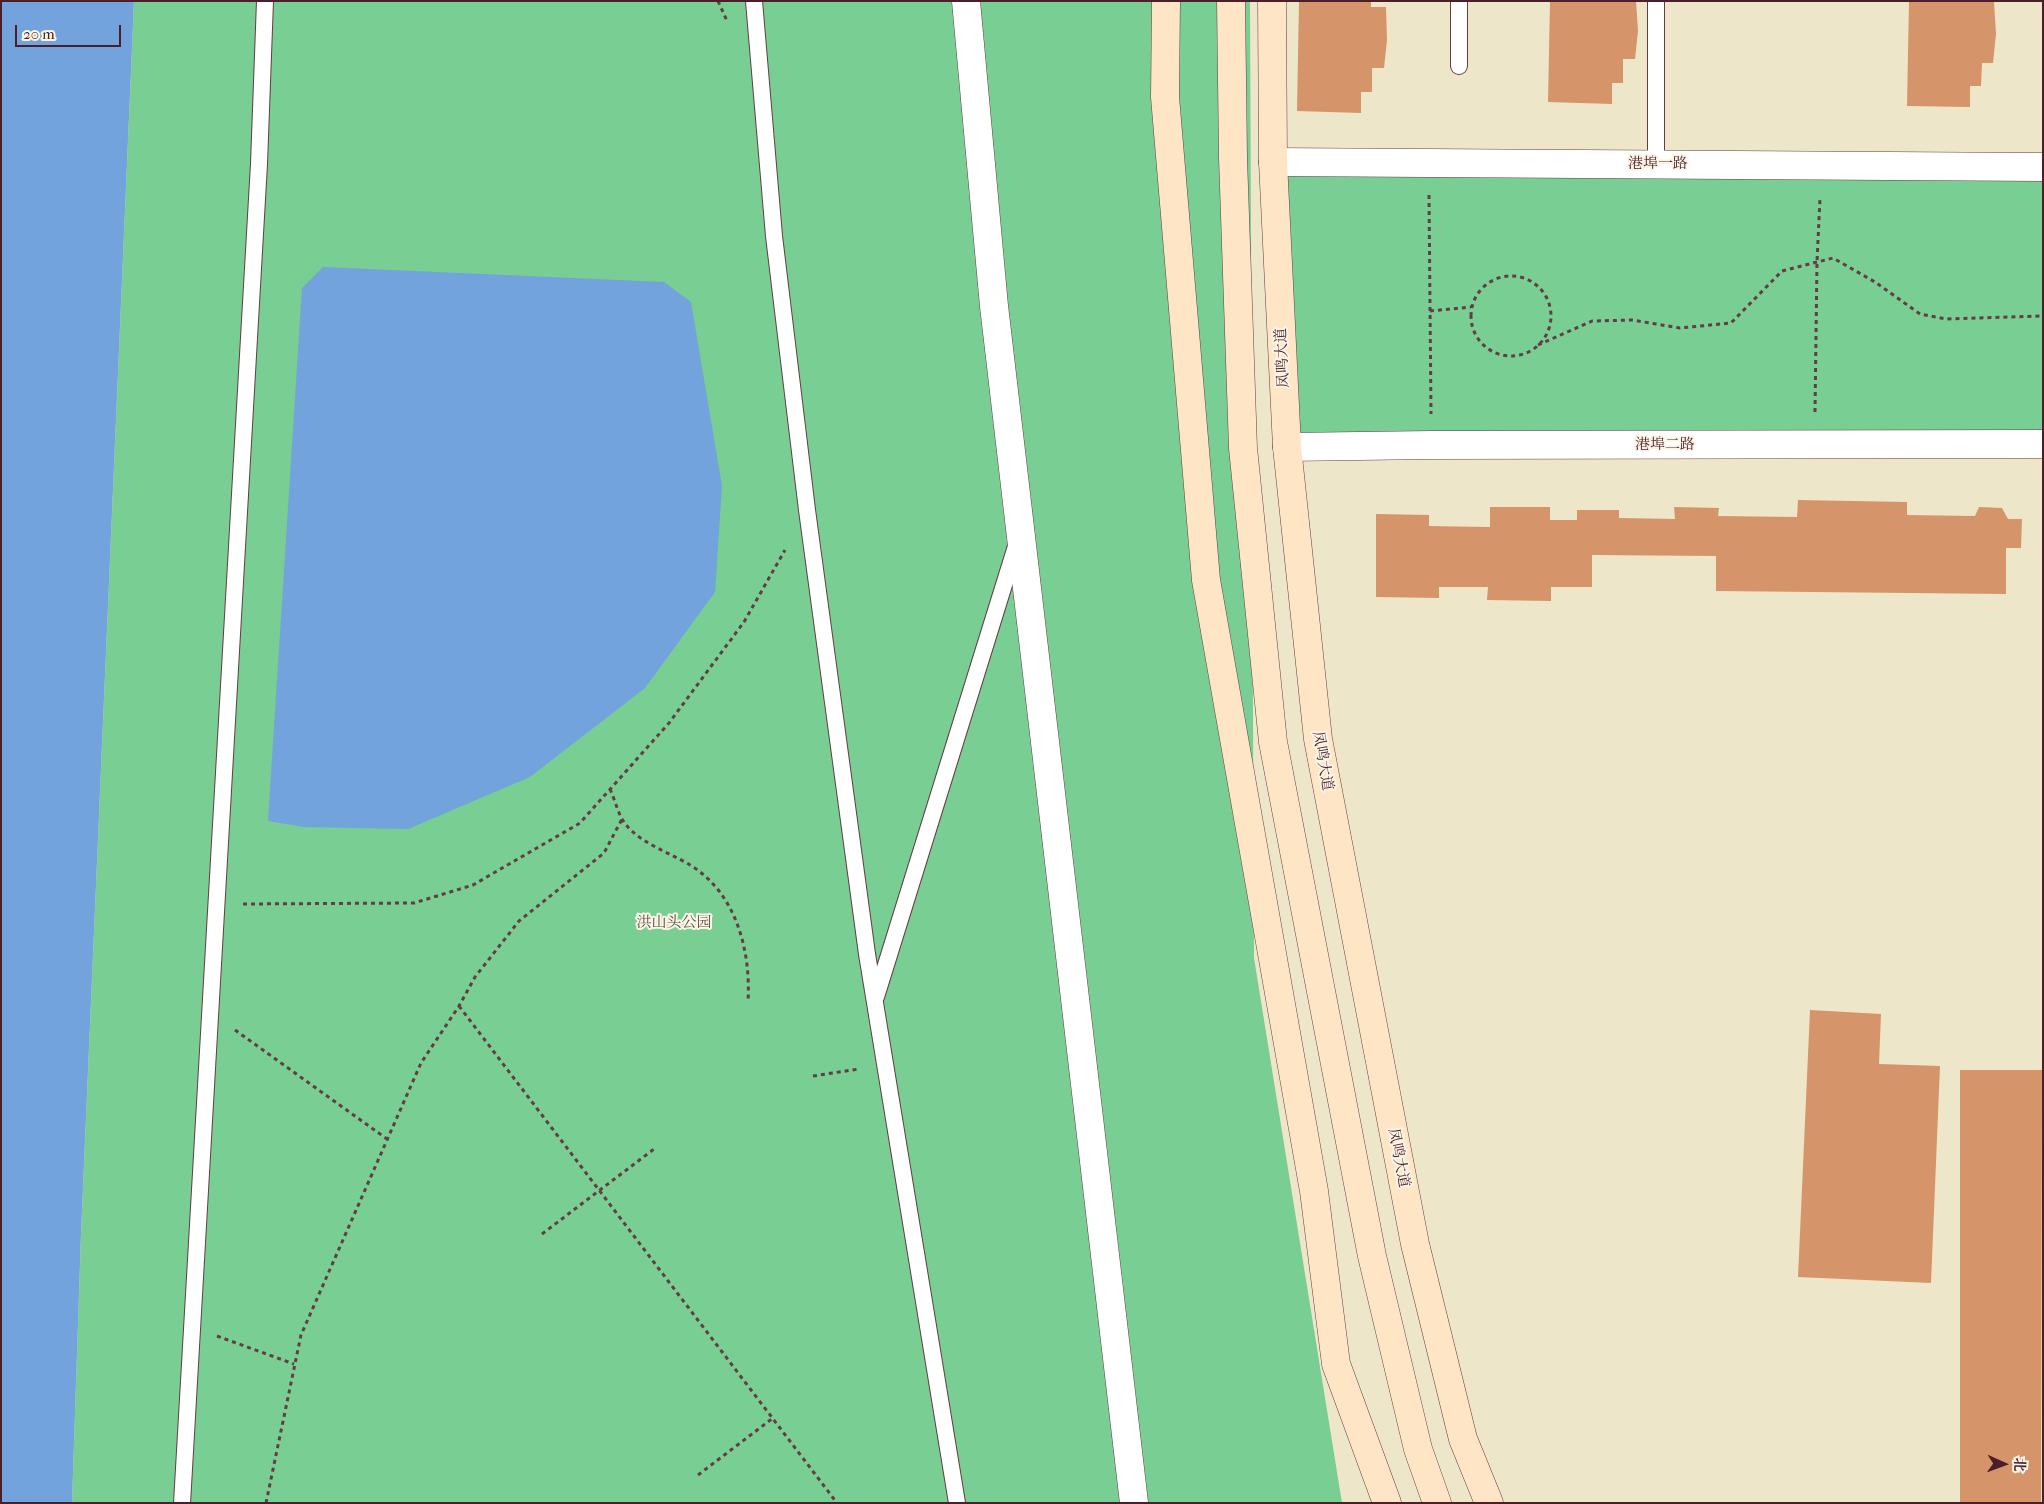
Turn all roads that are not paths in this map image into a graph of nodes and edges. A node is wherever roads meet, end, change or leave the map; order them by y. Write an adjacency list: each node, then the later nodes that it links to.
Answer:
1 (265, 1): 17 (lane)
2 (754, 1): 16 (lane)
3 (966, 1): 15 (street)
4 (1166, 1): 20 (main road)
5 (1232, 1): 21 (main road)
6 (1272, 1): 10 (main road, 凤鸣大道)
7 (1459, 1): 9 (lane)
8 (1656, 1): 11 (lane)
9 (1459, 66)
10 (1273, 162): 11 (street, 港埠一路); 14 (main road, 凤鸣大道)
11 (1656, 164): 12 (street, 港埠一路)
12 (2043, 167)
13 (2043, 444): 14 (street, 港埠二路)
14 (1287, 447): 22 (main road, 凤鸣大道)
15 (1020, 531): 16 (lane); 19 (street)
16 (874, 1000): 18 (lane)
17 (182, 1503)
18 (957, 1503)
19 (1134, 1503)
20 (1387, 1503)
21 (1437, 1503)
22 (1489, 1503)

